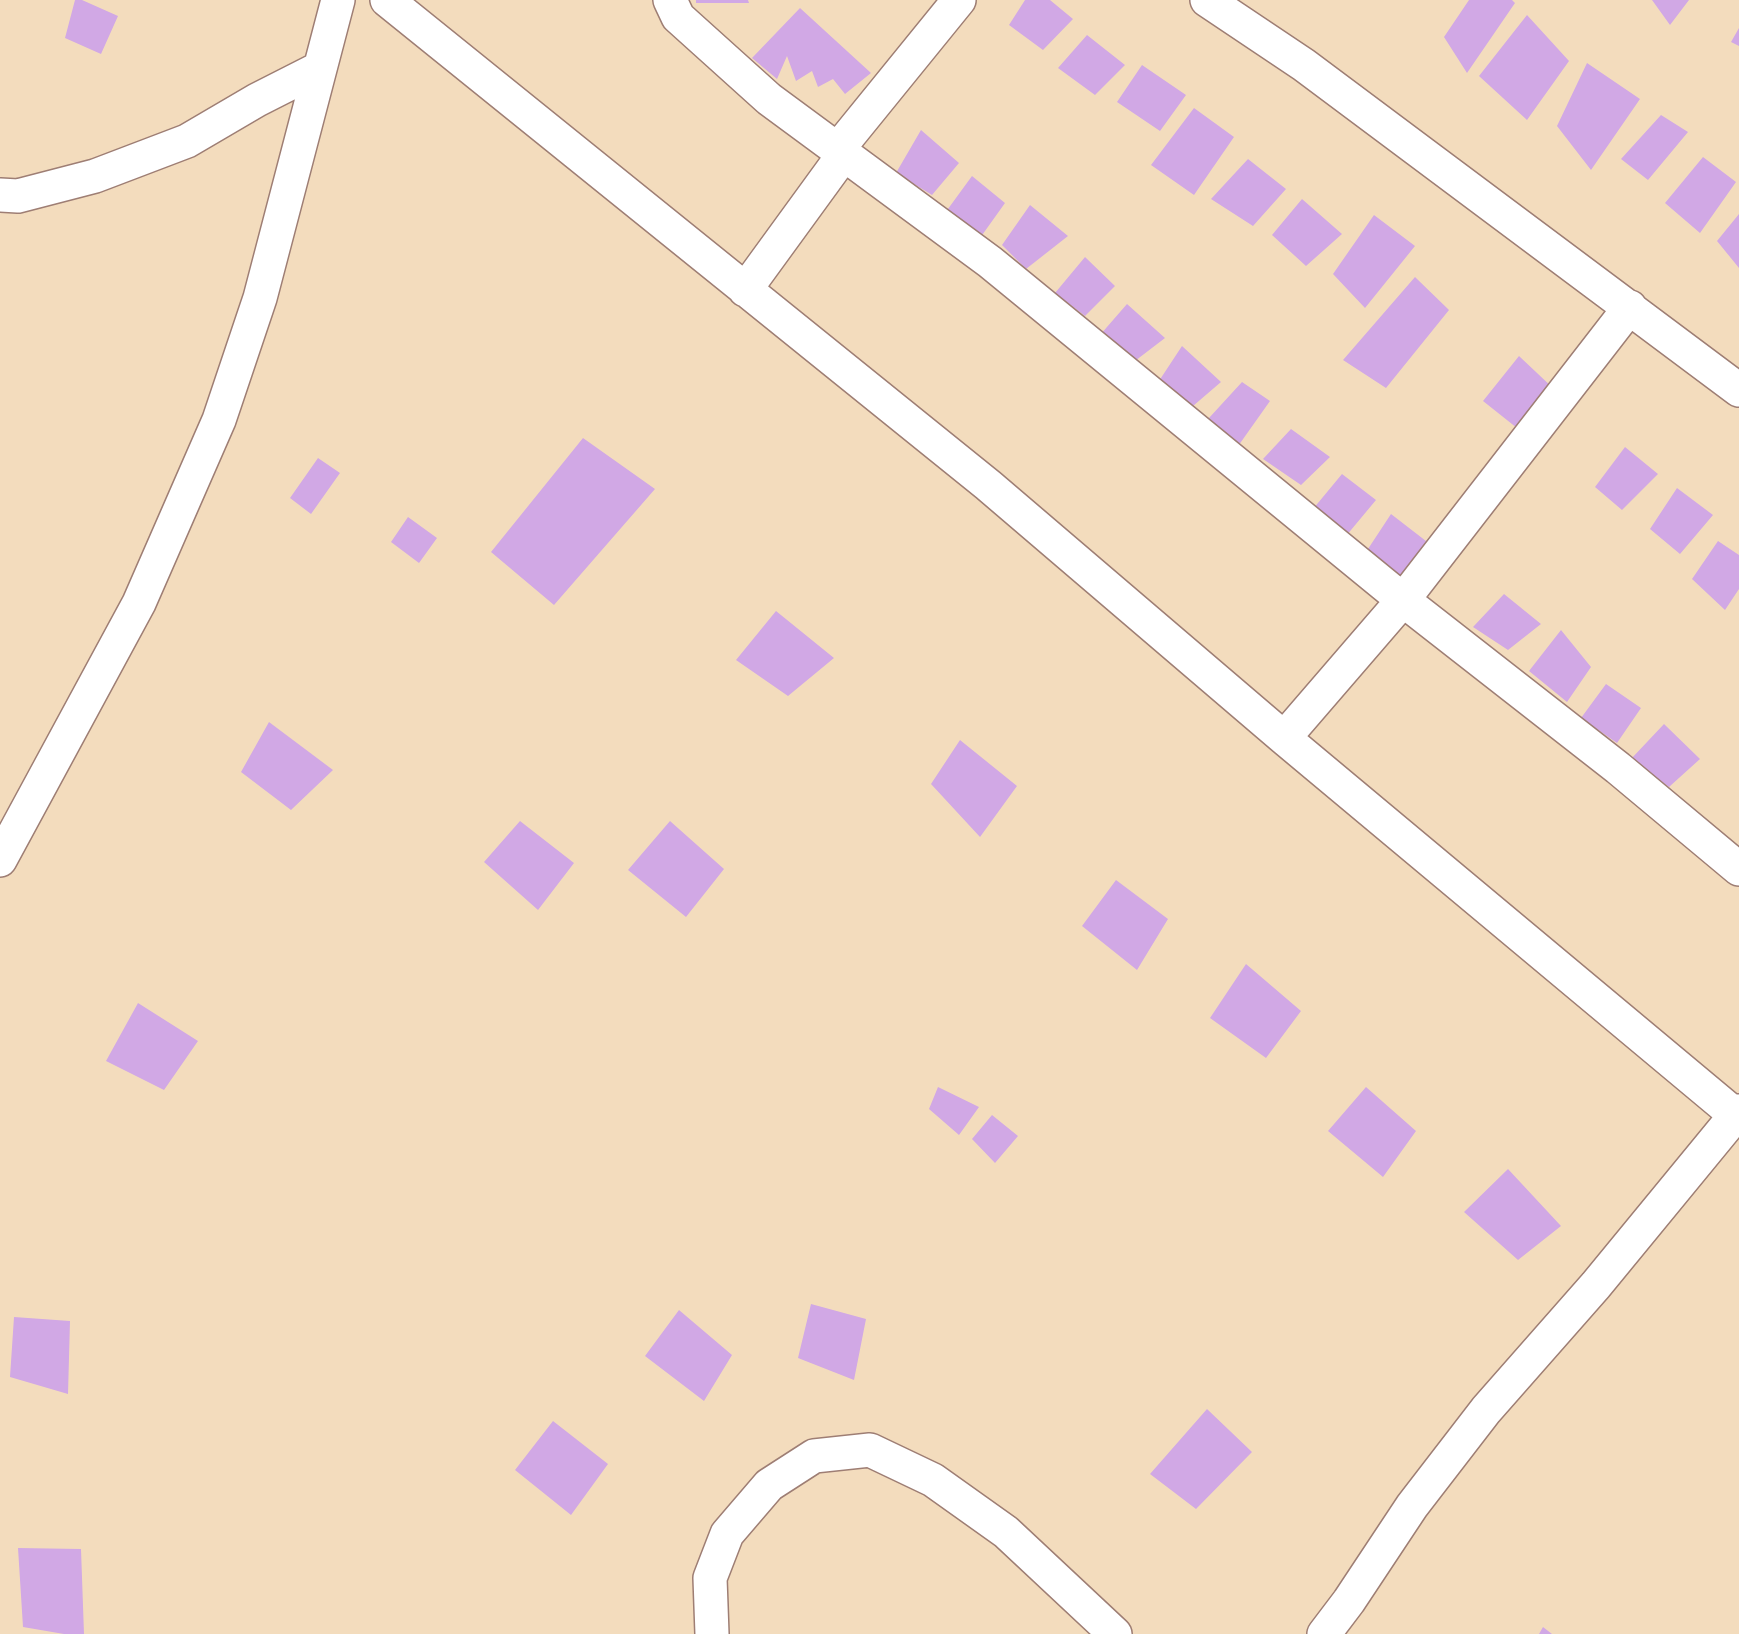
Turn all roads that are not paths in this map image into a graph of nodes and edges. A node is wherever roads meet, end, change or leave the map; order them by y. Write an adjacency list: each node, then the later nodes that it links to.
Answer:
1 (338, 0): 6 (street)
2 (387, 0): 9 (street)
3 (670, 0): 7 (street)
4 (959, 0): 7 (street)
5 (1217, 3): 10 (street)
6 (320, 68): 8 (street); 14 (street)
7 (841, 152): 9 (street); 12 (street)
8 (0, 195)
9 (745, 290): 13 (street)
10 (1630, 307): 11 (street); 12 (street)
11 (1739, 390)
12 (1402, 600): 13 (street); 15 (street)
13 (1284, 738): 16 (street)
14 (0, 860)
15 (1739, 869)
16 (1738, 1115): 19 (street)
17 (712, 1634): 18 (street)
18 (1115, 1634)
19 (1324, 1634)

